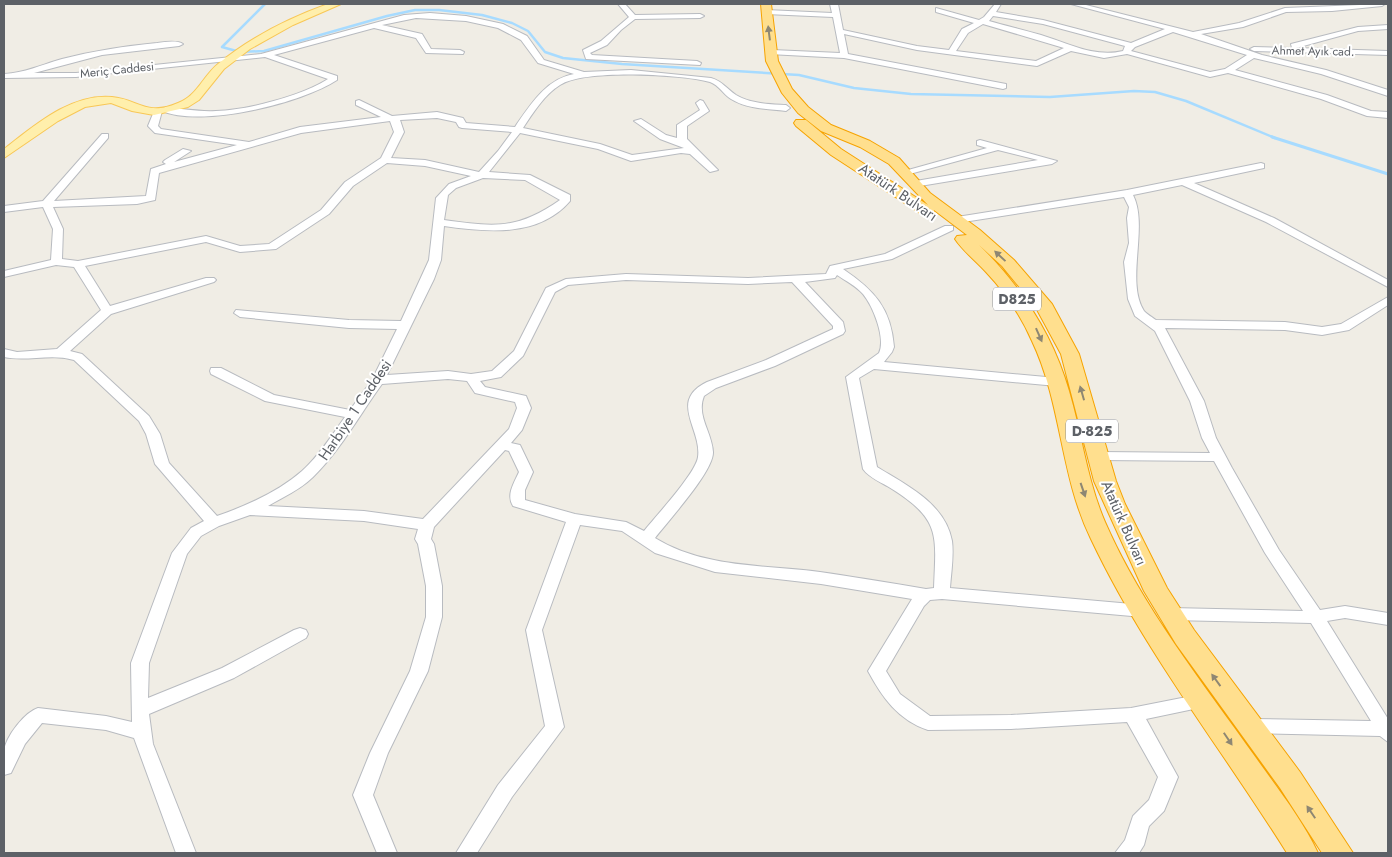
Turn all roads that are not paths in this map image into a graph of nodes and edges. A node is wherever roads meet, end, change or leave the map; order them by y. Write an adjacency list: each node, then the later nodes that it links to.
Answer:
1 (336, 4): 31 (main road)
2 (621, 4): 13 (street)
3 (756, 4): 34 (highway, Atatürk Bulvarı / D825)
4 (834, 4): 11 (street)
5 (998, 4): 10 (street)
6 (1075, 4): 17 (street)
7 (1382, 4): 19 (street)
8 (766, 8): 11 (street); 34 (highway, Atatürk Bulvarı / D825, one-way to 8)
9 (939, 10): 14 (street)
10 (992, 14): 14 (street); 22 (street)
11 (837, 15): 18 (street)
12 (700, 16): 13 (street)
13 (633, 17): 33 (street)
14 (982, 22): 21 (street); 26 (street)
15 (375, 26): 25 (street); 28 (street, Meriç Caddesi); 37 (street, Meriç Caddesi)
16 (1388, 27): 24 (street)
17 (1173, 29): 19 (street); 22 (street)
18 (839, 31): 30 (street); 32 (street)
19 (1192, 34): 23 (street)
20 (179, 44): 38 (street)
21 (1070, 48): 22 (street); 26 (street)
22 (1129, 48): 35 (street)
23 (1238, 48): 24 (street, Ahmet Ayık cad.); 29 (street)
24 (1275, 50): 27 (street, Ahmet Ayık cad.)
25 (460, 52)
26 (950, 52): 32 (street)
27 (1388, 53)
28 (266, 55): 31 (street, Meriç Caddesi); 44 (street)
29 (1252, 55): 35 (street); 40 (street)
30 (844, 56): 32 (street); 34 (street)
31 (233, 57): 38 (street, Meriç Caddesi); 44 (main road)
32 (908, 57): 39 (street)
33 (697, 63)
34 (770, 65): 43 (highway, Atatürk Bulvarı / D825); 53 (highway, Atatürk Bulvarı / D-825)
35 (1228, 71): 45 (street)
36 (4, 76): 38 (street, Meriç Caddesi)
37 (586, 76): 43 (street, Harbiye 1 Caddesi); 48 (street, Harbiye 1 Caddesi)
38 (14, 77)
39 (1003, 86)
40 (1388, 93)
41 (359, 103): 46 (street)
42 (700, 103): 52 (street)
43 (786, 108): 58 (highway, Atatürk Bulvarı / D825)
44 (162, 111): 51 (street); 57 (main road)
45 (1388, 115)
46 (391, 117): 48 (street); 51 (street); 60 (street)
47 (638, 121): 52 (street)
48 (518, 130): 56 (street); 65 (street, Harbiye 1 Caddesi)
49 (105, 136): 69 (street)
50 (980, 142): 54 (street)
51 (248, 143): 64 (street)
52 (686, 144): 56 (street)
53 (870, 147): 58 (highway); 59 (highway, Atatürk Bulvarı / D-825)
54 (999, 147): 66 (street); 66 (street)
55 (186, 151): 64 (street)
56 (693, 152): 63 (street)
57 (4, 154)
58 (841, 154): 62 (highway, Atatürk Bulvarı / D825)
59 (889, 159): 62 (highway); 66 (highway, Atatürk Bulvarı / D-825)
60 (385, 160): 65 (street); 74 (street)
61 (1261, 166): 67 (street)
62 (862, 167): 72 (highway, Atatürk Bulvarı / D825)
63 (713, 170)
64 (154, 171): 69 (street)
65 (481, 175): 71 (street, Harbiye 1 Caddesi); 71 (street)
66 (910, 178): 72 (highway, Atatürk Bulvarı / D-825)
67 (1182, 181): 68 (street); 79 (street)
68 (1126, 193): 72 (street); 83 (street)
69 (46, 204): 70 (street); 73 (street)
70 (4, 209)
71 (438, 222): 84 (street, Harbiye 1 Caddesi)
72 (953, 224): 75 (street); 91 (highway, Atatürk Bulvarı / D825, one-way to 91); 94 (highway, Atatürk Bulvarı / D-825, one-way to 72)
73 (56, 262): 74 (street); 76 (street)
74 (78, 264): 81 (street)
75 (834, 268): 78 (street); 87 (street)
76 (4, 274)
77 (210, 280): 81 (street)
78 (796, 280): 89 (street); 100 (street)
79 (1388, 284)
80 (1388, 300): 83 (street)
81 (106, 311): 85 (street)
82 (240, 313): 84 (street)
83 (1155, 324): 95 (street)
84 (405, 325): 90 (street, Harbiye 1 Caddesi)
85 (61, 352): 86 (street); 98 (street)
86 (5, 355)
87 (871, 365): 91 (street); 101 (street)
88 (216, 371): 92 (street)
89 (471, 378): 90 (street); 93 (street)
90 (378, 380): 92 (street, Harbiye 1 Caddesi)
91 (1057, 382): 102 (highway, Atatürk Bulvarı / D825, one-way to 102)
92 (352, 414): 96 (street, Harbiye 1 Caddesi)
93 (497, 450): 97 (street); 99 (street)
94 (1099, 456): 95 (street); 103 (highway, Atatürk Bulvarı / D-825)
95 (1219, 457): 104 (street)
96 (249, 510): 98 (street, Harbiye 1 Caddesi); 99 (street)
97 (575, 519): 100 (street); 116 (street)
98 (214, 522): 108 (street, Harbiye 1 Caddesi)
99 (427, 525): 115 (street)
100 (646, 539): 101 (street)
101 (934, 594): 102 (street); 109 (street)
102 (1143, 611): 103 (highway); 107 (highway, Atatürk Bulvarı)
103 (1171, 614): 104 (street); 110 (highway, Atatürk Bulvarı / D-825, one-way to 103)
104 (1316, 617): 105 (street); 111 (street)
105 (1388, 619)
106 (300, 634): 108 (street)
107 (1202, 701): 109 (street); 118 (highway, Atatürk Bulvarı, one-way to 118)
108 (139, 710): 112 (street, Harbiye 1 Caddesi)
109 (1130, 715): 117 (street)
110 (1250, 726): 111 (street); 119 (highway, Atatürk Bulvarı / D-825, one-way to 110)
111 (1386, 731)
112 (141, 732): 113 (street); 114 (street, Harbiye 1 Caddesi)
113 (4, 767)
114 (186, 853)
115 (386, 853)
116 (466, 853)
117 (1125, 853)
118 (1304, 853)
119 (1338, 853)

